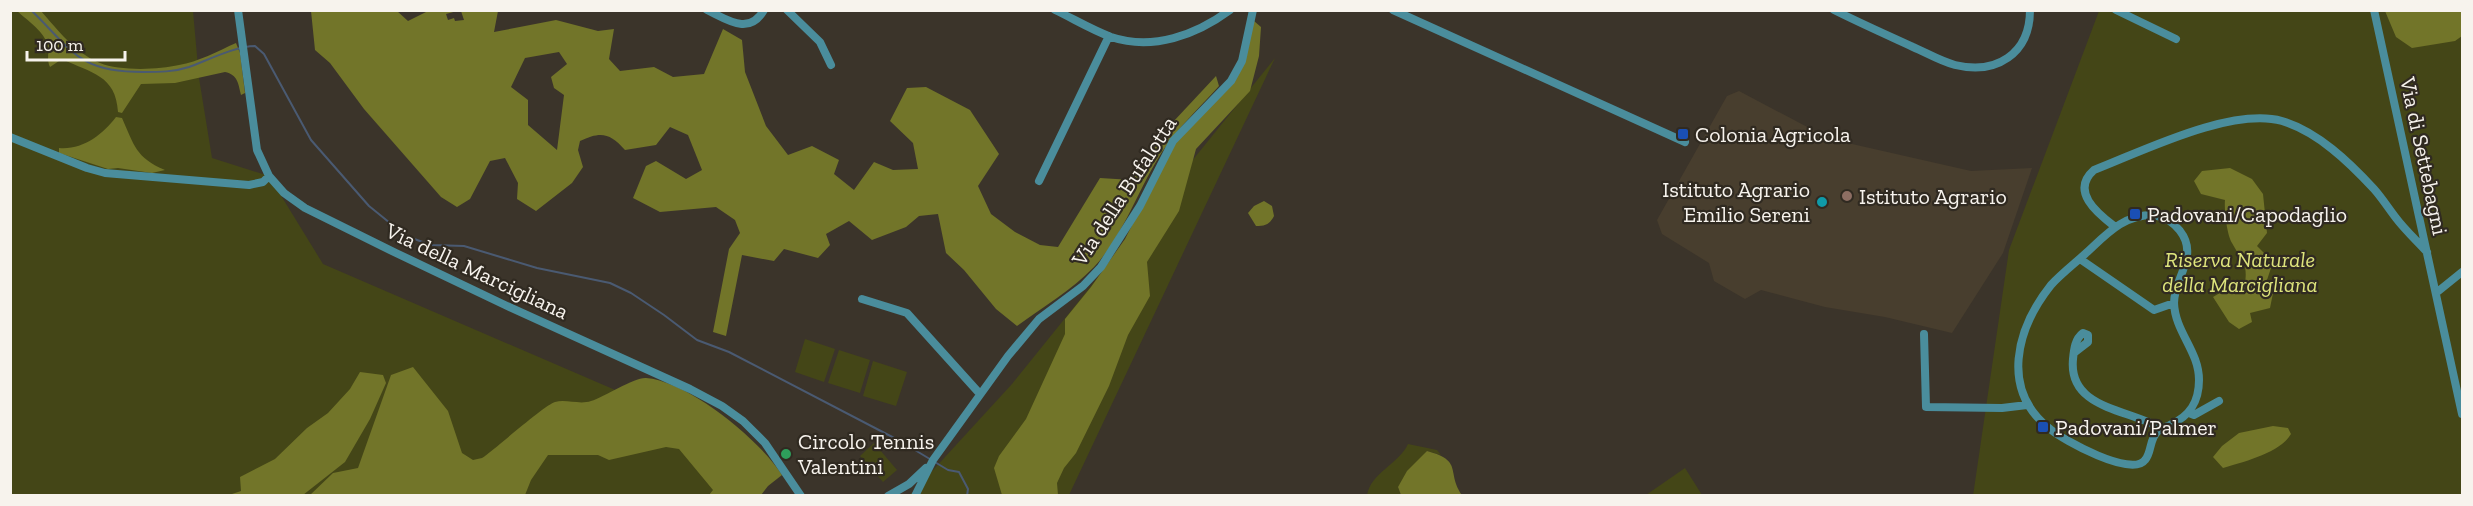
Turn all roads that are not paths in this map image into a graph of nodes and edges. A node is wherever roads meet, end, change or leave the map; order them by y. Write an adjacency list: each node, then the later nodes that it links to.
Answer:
1 (238, 10): 18 (street, Via della Marcigliana)
2 (707, 10): 3 (street)
3 (764, 10)
4 (787, 10): 15 (street)
5 (1055, 10): 13 (street)
6 (1230, 10): 13 (street)
7 (1252, 10): 31 (street, Via della Bufalotta)
8 (1393, 10): 17 (street)
9 (1834, 10): 10 (street)
10 (2030, 10)
11 (2374, 10): 20 (street, Via di Settebagni)
12 (2121, 12): 14 (street)
13 (1109, 36): 19 (street)
14 (2176, 39)
15 (831, 65)
16 (10, 137): 18 (street)
17 (1685, 142)
18 (269, 176): 38 (street, Via della Marcigliana)
19 (1039, 181)
20 (2420, 220): 21 (street); 23 (street, Via di Settebagni)
21 (2402, 225): 22 (street); 23 (street)
22 (2114, 226): 24 (street); 28 (street)
23 (2427, 252): 26 (street, Via di Settebagni)
24 (2080, 259): 28 (street); 33 (street)
25 (2463, 272): 26 (street)
26 (2436, 293): 35 (street, Via di Settebagni)
27 (862, 299): 31 (street)
28 (2174, 303): 34 (street)
29 (1924, 334): 33 (street)
30 (2075, 352): 36 (street)
31 (980, 394): 37 (street, Via della Bufalotta)
32 (2219, 401): 34 (street)
33 (2027, 405): 36 (street)
34 (2189, 413): 36 (street)
35 (2463, 414)
36 (2162, 429)
37 (933, 460): 39 (street, Via della Bufalotta); 40 (street, Via della Bufalotta)
38 (801, 495)
39 (888, 495)
40 (915, 495)

